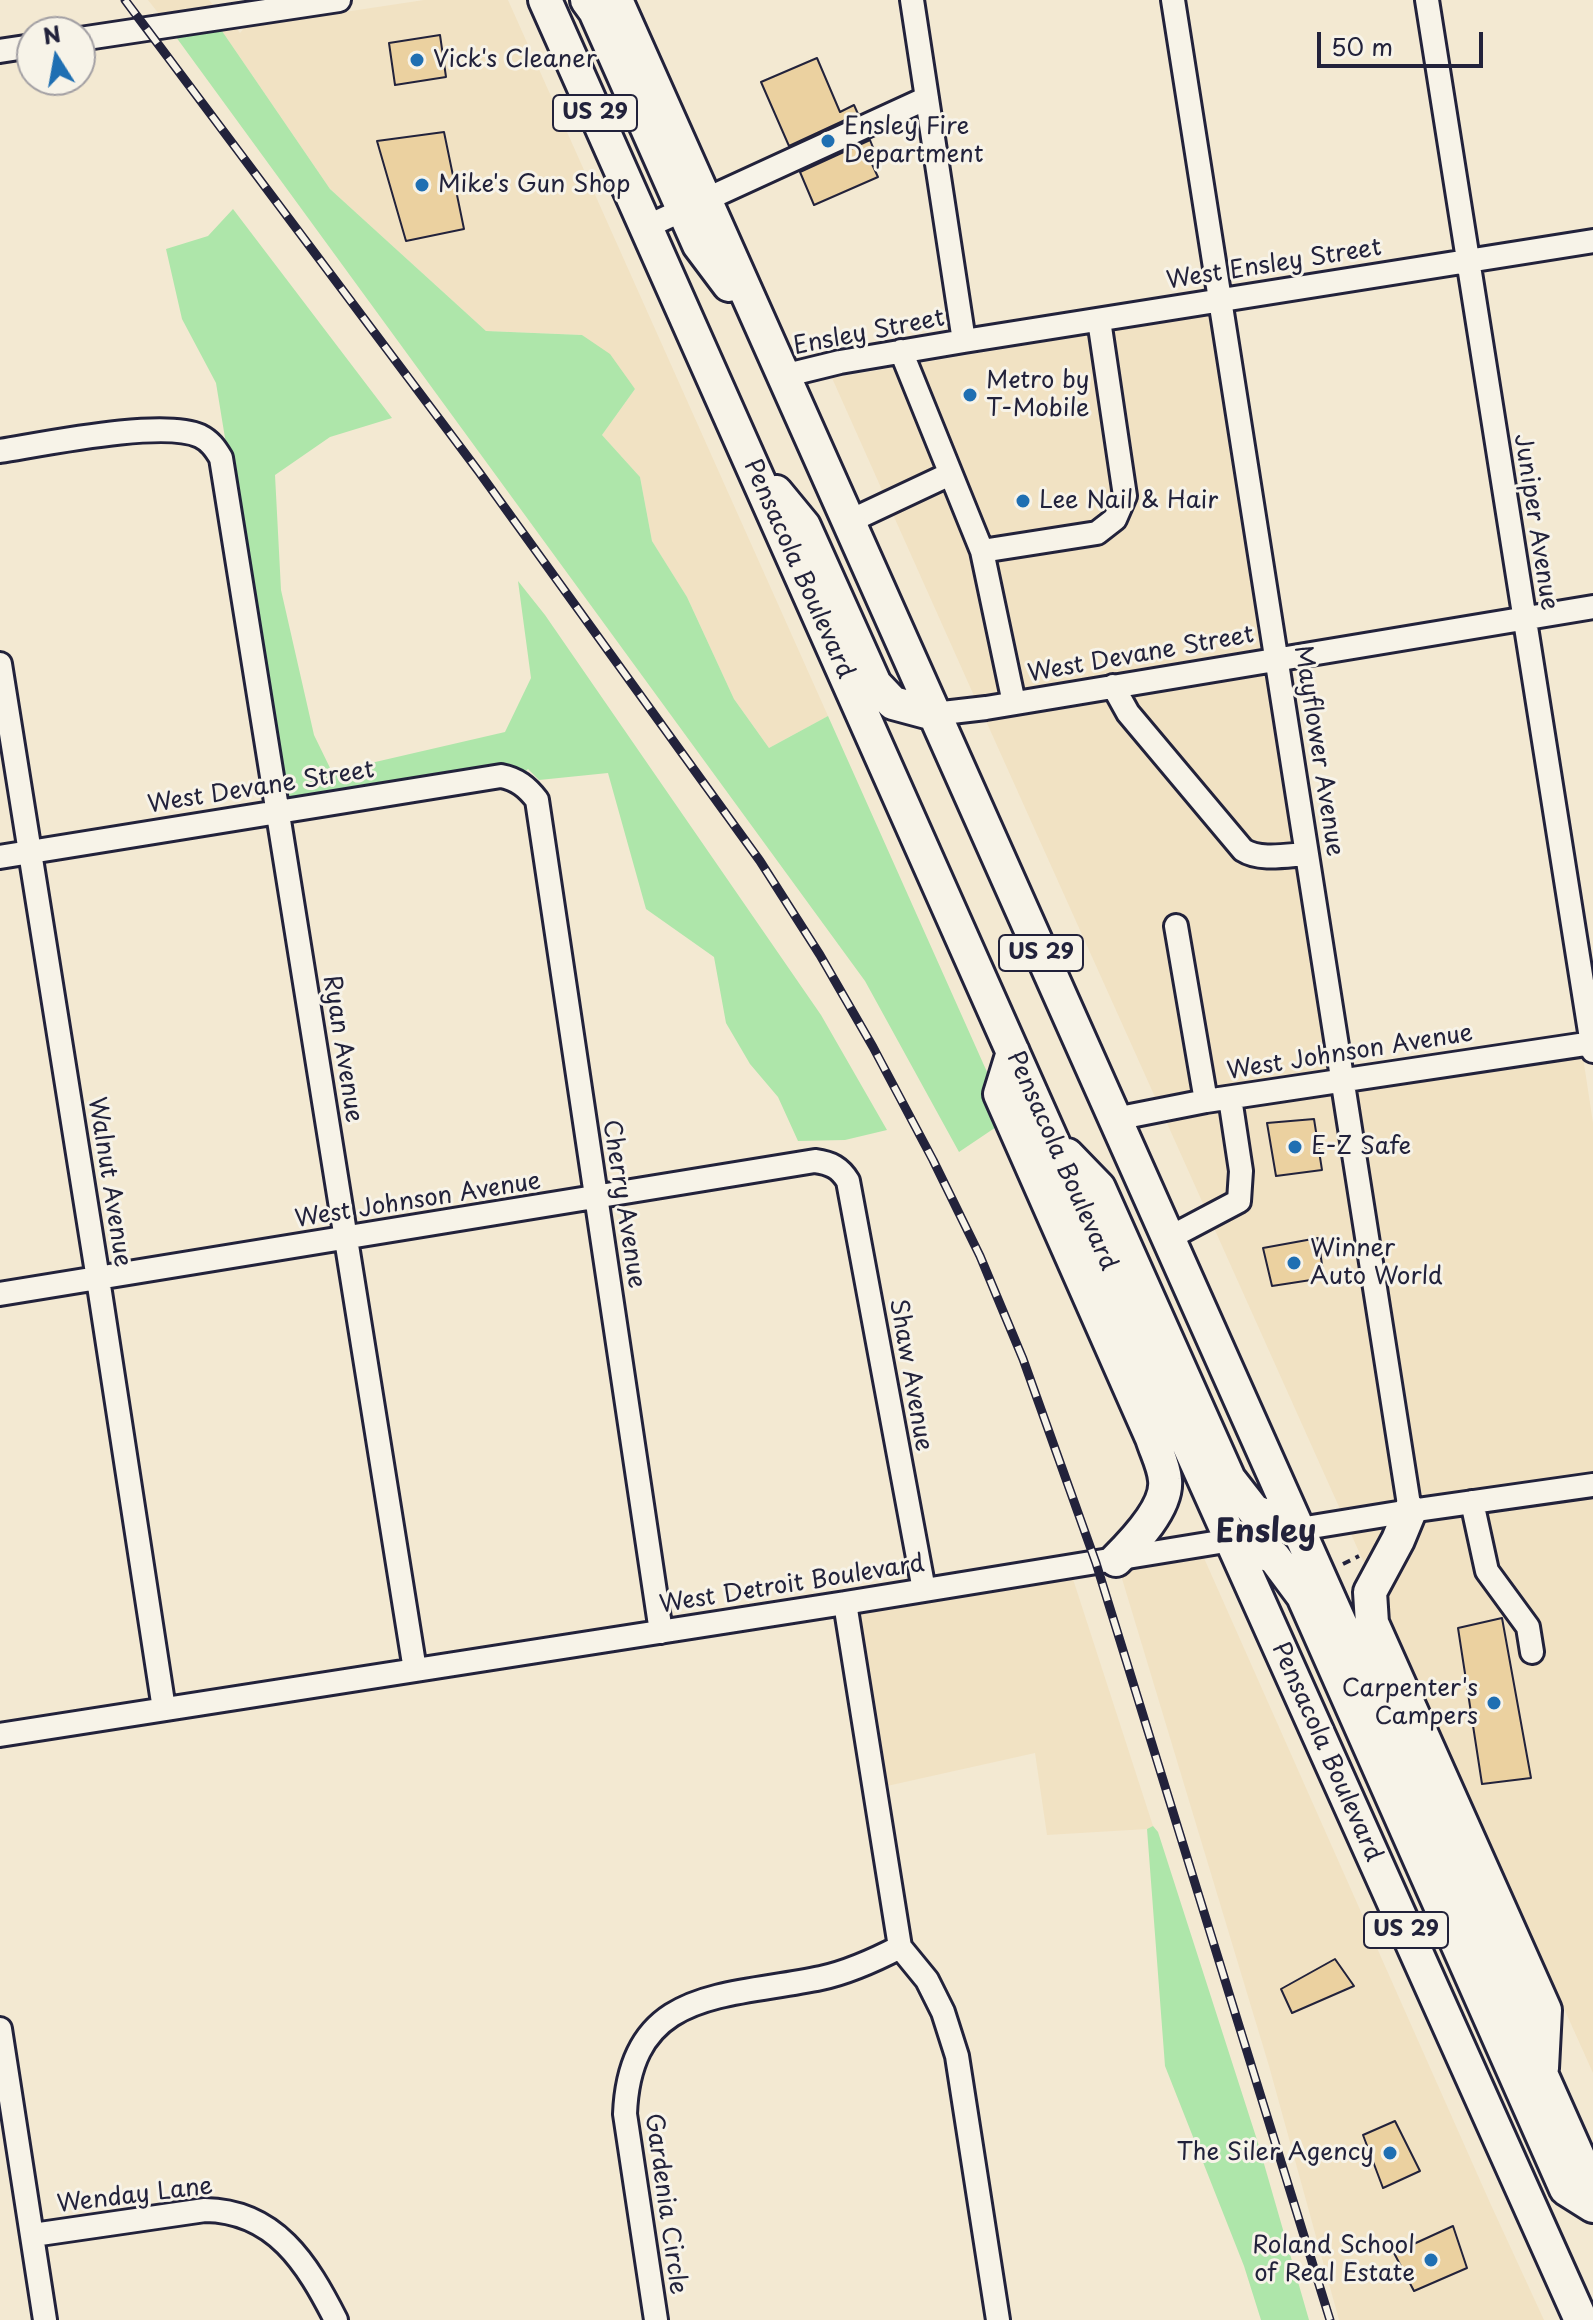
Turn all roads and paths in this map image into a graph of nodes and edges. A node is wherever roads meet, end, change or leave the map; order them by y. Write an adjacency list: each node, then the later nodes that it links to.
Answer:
1 (339, 0): 8 (street)
2 (545, 0): 12 (highway, Pensacola Boulevard / US 29)
3 (587, 0): 11 (highway)
4 (616, 0): 11 (highway, US 29)
5 (912, 0): 10 (street)
6 (1173, 0): 15 (street, Mayflower Avenue)
7 (1427, 0): 14 (street, Juniper Avenue)
8 (232, 8): 9 (street)
9 (96, 36)
10 (927, 98): 11 (street); 17 (street)
11 (694, 204): 12 (street); 19 (highway, US 29)
12 (646, 227): 21 (highway, Pensacola Boulevard / US 29)
13 (1593, 241): 14 (street, West Ensley Street)
14 (1468, 261): 15 (street, West Ensley Street); 26 (street, Juniper Avenue)
15 (1219, 299): 16 (street, West Ensley Street); 27 (street, Mayflower Avenue)
16 (1099, 320): 17 (street, West Ensley Street); 24 (street)
17 (964, 341): 18 (street, Ensley Street)
18 (901, 351): 19 (street, Ensley Street); 22 (street)
19 (783, 376): 23 (highway, US 29)
20 (0, 451): 33 (street, Ryan Avenue)
21 (749, 459): 31 (highway); 39 (highway, Pensacola Boulevard / US 29)
22 (950, 474): 23 (street); 24 (street)
23 (848, 522): 31 (highway, US 29)
24 (982, 551): 30 (street)
25 (1593, 607): 26 (street, West Devane Street)
26 (1524, 618): 27 (street, West Devane Street); 38 (street, Juniper Avenue)
27 (1277, 659): 29 (street, West Devane Street); 35 (street, Mayflower Avenue)
28 (0, 664): 34 (street, Walnut Avenue)
29 (1113, 686): 30 (street, West Devane Street); 35 (street)
30 (1014, 703): 31 (street, West Devane Street)
31 (934, 714): 43 (highway, US 29)
32 (527, 787): 33 (street, West Devane Street); 46 (street, Cherry Avenue)
33 (277, 811): 34 (street, West Devane Street); 48 (street, Ryan Avenue)
34 (30, 852): 36 (street, West Devane Street); 49 (street, Walnut Avenue)
35 (1307, 854): 40 (street, Mayflower Avenue)
36 (0, 857)
37 (1176, 926): 42 (street)
38 (1592, 1046): 40 (street, West Johnson Avenue)
39 (1013, 1052): 44 (highway, Pensacola Boulevard / US 29); 56 (highway)
40 (1343, 1080): 41 (street, West Johnson Avenue); 53 (street, Mayflower Avenue)
41 (1230, 1098): 42 (street, West Johnson Avenue); 47 (street)
42 (1206, 1101): 43 (street, West Johnson Avenue)
43 (1115, 1119): 47 (highway, US 29)
44 (1051, 1138): 54 (highway); 55 (highway, Pensacola Boulevard / US 29)
45 (842, 1171): 46 (street, West Johnson Avenue); 57 (street, Shaw Avenue)
46 (596, 1197): 48 (street, West Johnson Avenue); 59 (street, Cherry Avenue)
47 (1169, 1238): 54 (highway, US 29)
48 (346, 1239): 49 (street, West Johnson Avenue); 61 (street, Ryan Avenue)
49 (98, 1279): 50 (street, West Johnson Avenue); 62 (street, Walnut Avenue)
50 (0, 1294)
51 (1593, 1485): 52 (street, West Detroit Boulevard)
52 (1472, 1502): 53 (street, West Detroit Boulevard); 60 (street)
53 (1410, 1511): 54 (street, West Detroit Boulevard); 66 (highway)
54 (1299, 1529): 55 (street, West Detroit Boulevard); 66 (highway, US 29)
55 (1231, 1540): 56 (street, West Detroit Boulevard); 68 (highway); 74 (highway, Pensacola Boulevard / US 29)
56 (1116, 1560): 57 (street, West Detroit Boulevard)
57 (924, 1590): 58 (street, West Detroit Boulevard)
58 (845, 1603): 59 (street, West Detroit Boulevard); 64 (street)
59 (661, 1632): 61 (street, West Detroit Boulevard)
60 (1532, 1652)
61 (415, 1670): 62 (street, West Detroit Boulevard)
62 (164, 1709): 63 (street, West Detroit Boulevard)
63 (0, 1735)
64 (900, 1947): 72 (street, Gardenia Circle); 73 (street)
65 (0, 2029): 69 (street)
66 (1542, 2075): 67 (highway, US 29)
67 (1593, 2190)
68 (1593, 2206)
69 (33, 2235): 70 (street); 71 (street, Wenday Lane)
70 (45, 2320)
71 (336, 2320)
72 (656, 2320)
73 (998, 2320)
74 (1581, 2320)

